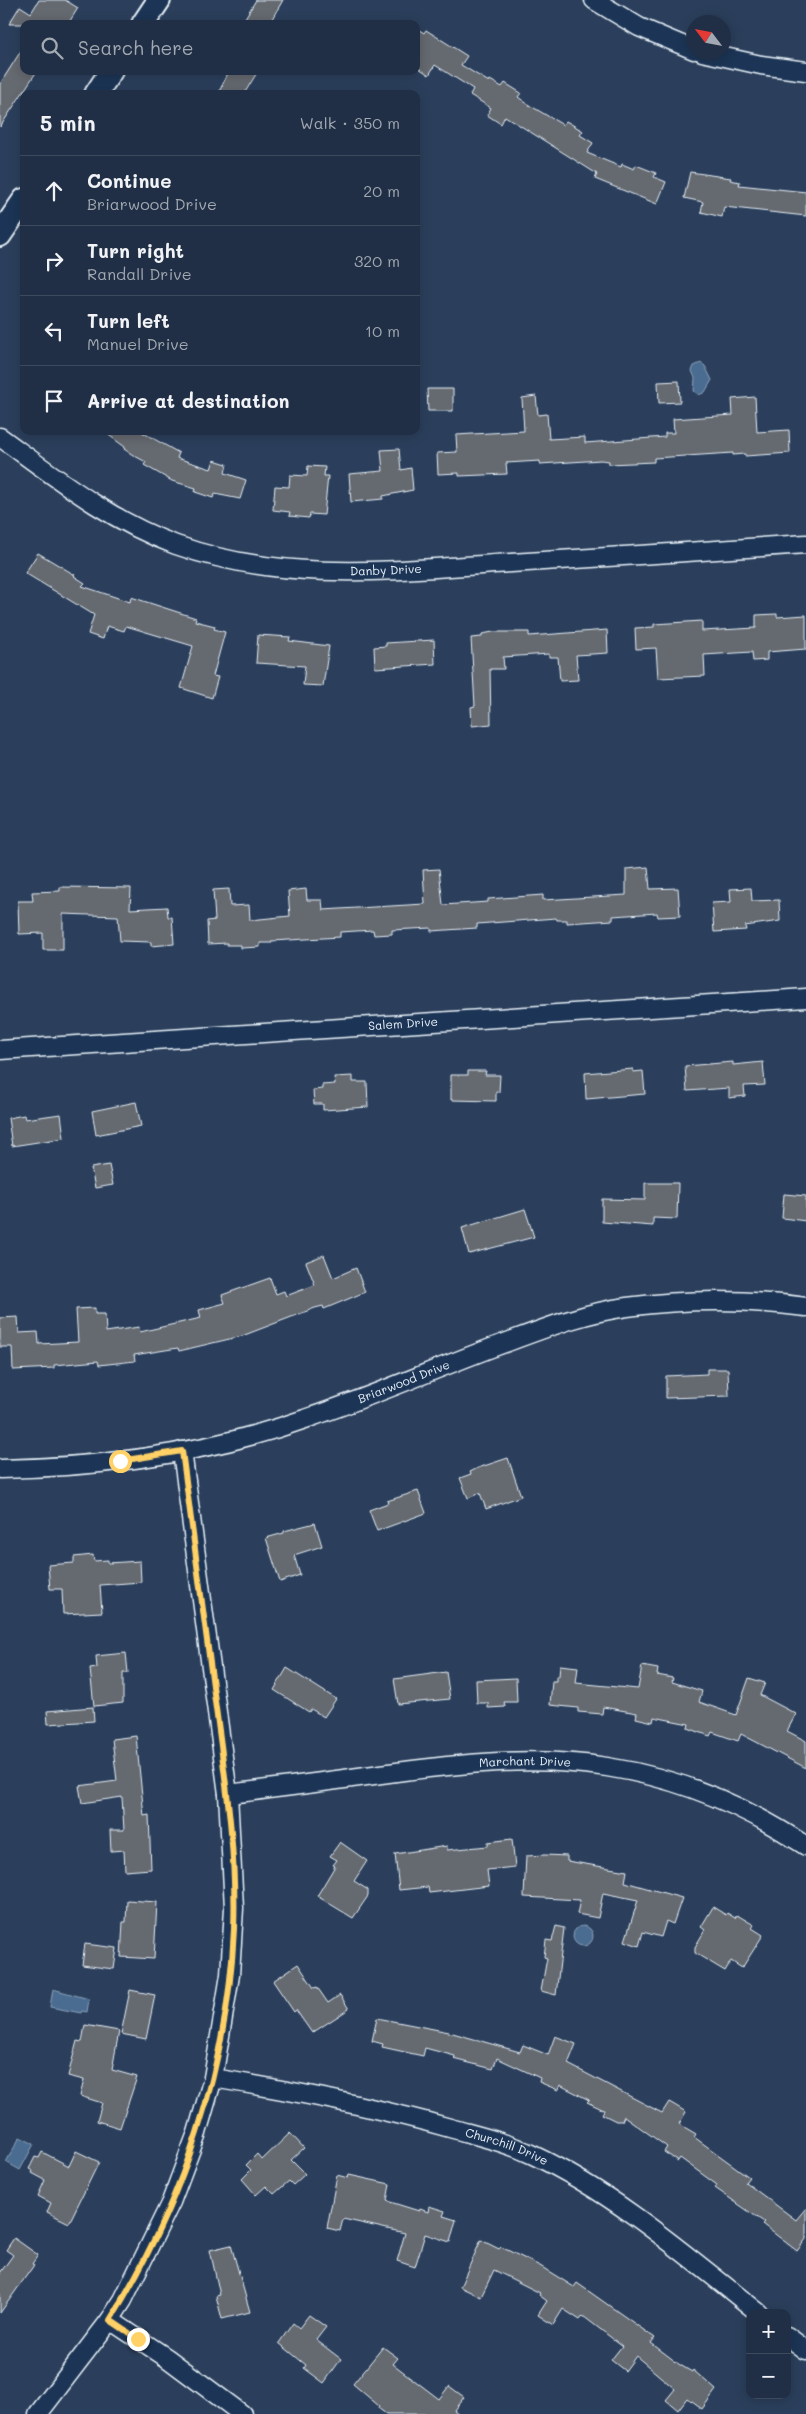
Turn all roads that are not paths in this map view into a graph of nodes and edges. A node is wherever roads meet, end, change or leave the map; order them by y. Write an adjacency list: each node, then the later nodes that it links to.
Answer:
1 (159, 0): 3 (street)
2 (594, 0): 4 (street)
3 (146, 20)
4 (686, 47)
5 (731, 59): 6 (street)
6 (806, 71)
7 (108, 75): 8 (street)
8 (99, 90)
9 (20, 206): 10 (street)
10 (0, 235)
11 (0, 437): 12 (street, Danby Drive)
12 (806, 544)
13 (806, 998): 14 (street, Salem Drive)
14 (0, 1050)
15 (806, 1307): 16 (street, Briarwood Drive)
16 (182, 1451): 17 (street, Briarwood Drive); 18 (street)
17 (0, 1469)
18 (228, 1794): 19 (street, Marchant Drive); 20 (street)
19 (806, 1846)
20 (213, 2078): 21 (street, Churchill Drive); 22 (street)
21 (754, 2309)
22 (110, 2320): 25 (street); 26 (street)
23 (791, 2339): 24 (street)
24 (806, 2350)
25 (38, 2414)
26 (242, 2414)

